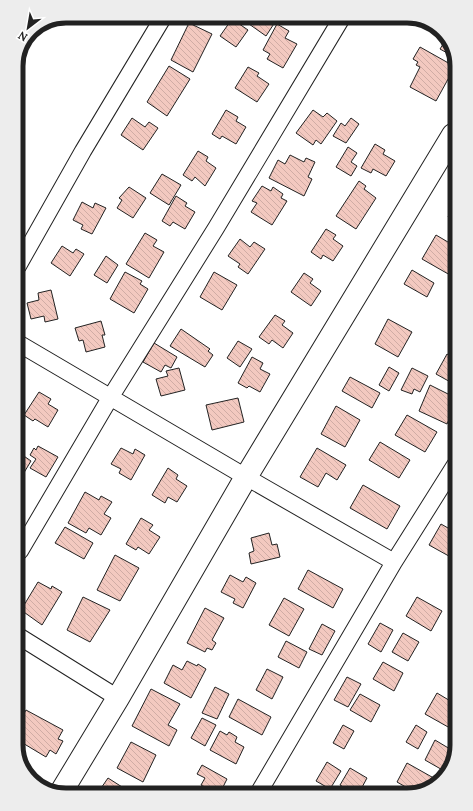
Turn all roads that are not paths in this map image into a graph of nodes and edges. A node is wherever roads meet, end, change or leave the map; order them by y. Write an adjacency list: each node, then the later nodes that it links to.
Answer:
1 (160, 23): 4 (street)
2 (338, 23): 6 (street)
3 (450, 140): 8 (street)
4 (23, 257)
5 (23, 346): 6 (street)
6 (110, 398): 8 (street); 9 (street)
7 (450, 473): 10 (street)
8 (246, 477): 10 (street); 12 (street)
9 (23, 546)
10 (394, 562): 14 (street)
11 (23, 639): 12 (street)
12 (118, 698): 13 (street)
13 (64, 788)
14 (261, 788)

